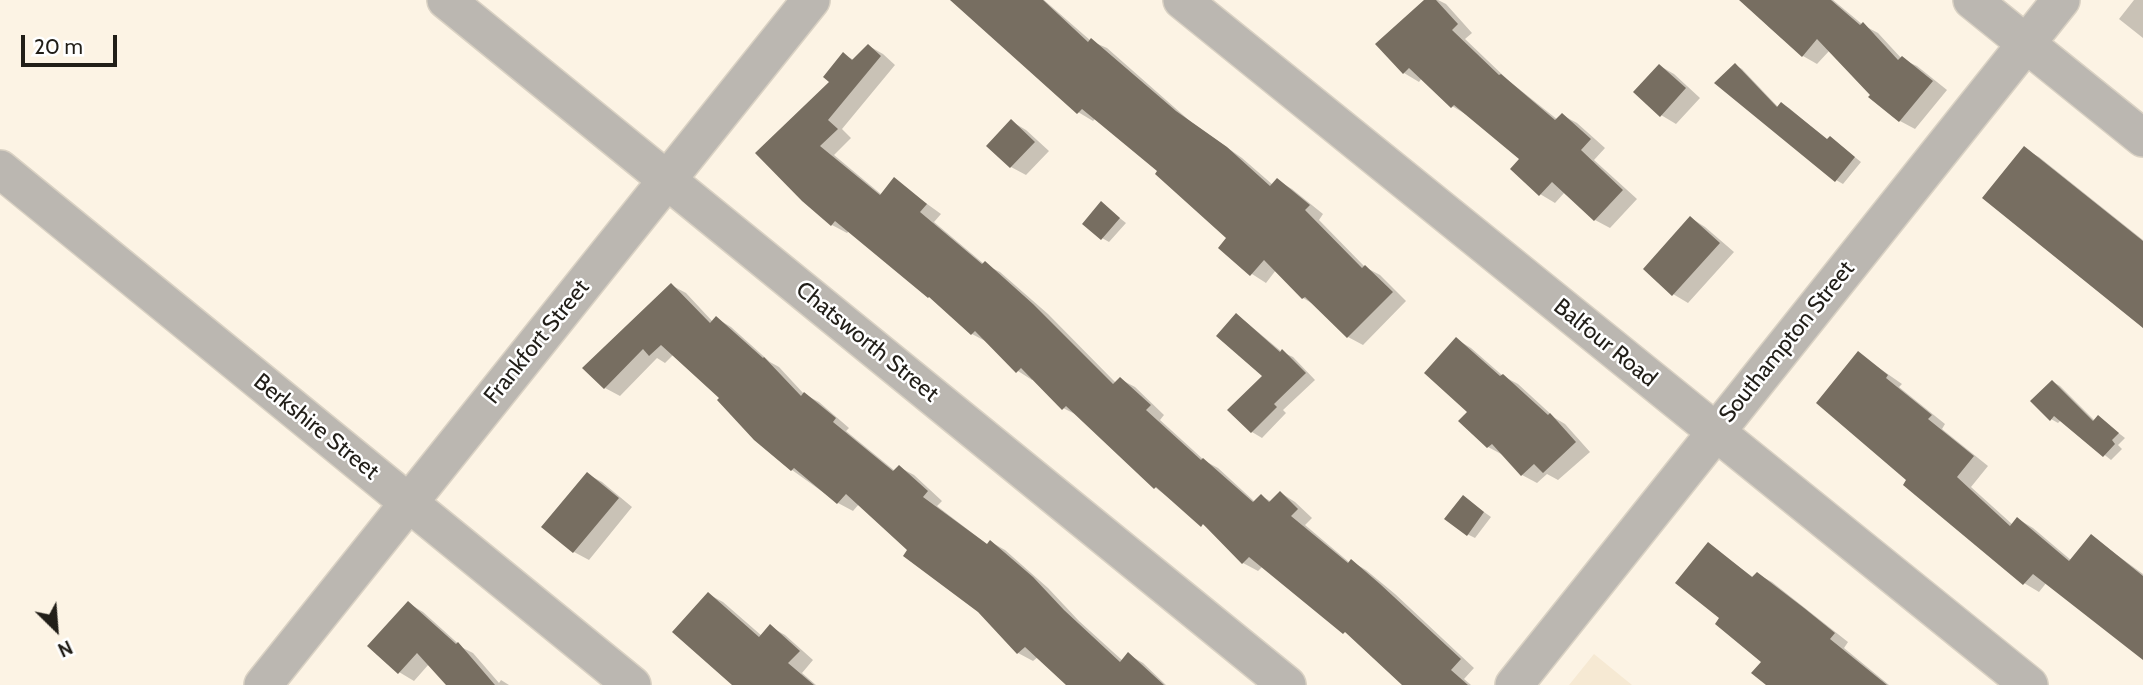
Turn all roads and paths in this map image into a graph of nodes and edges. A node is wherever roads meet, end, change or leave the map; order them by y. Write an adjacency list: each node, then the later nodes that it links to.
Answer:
1 (446, 0): 9 (street, Chatsworth Street)
2 (811, 0): 9 (street, Frankfort Street)
3 (1182, 0): 10 (street, Balfour Road)
4 (1972, 0): 6 (street)
5 (2061, 0): 6 (street, Southampton Street)
6 (2026, 44): 7 (street); 10 (street, Southampton Street)
7 (2143, 138)
8 (0, 169): 11 (street, Berkshire Street)
9 (667, 180): 11 (street, Frankfort Street); 14 (street, Chatsworth Street)
10 (1716, 432): 15 (street, Southampton Street); 16 (street, Balfour Road)
11 (408, 503): 12 (street, Frankfort Street); 13 (street, Berkshire Street)
12 (263, 685)
13 (632, 685)
14 (1287, 685)
15 (1514, 685)
16 (2029, 685)

